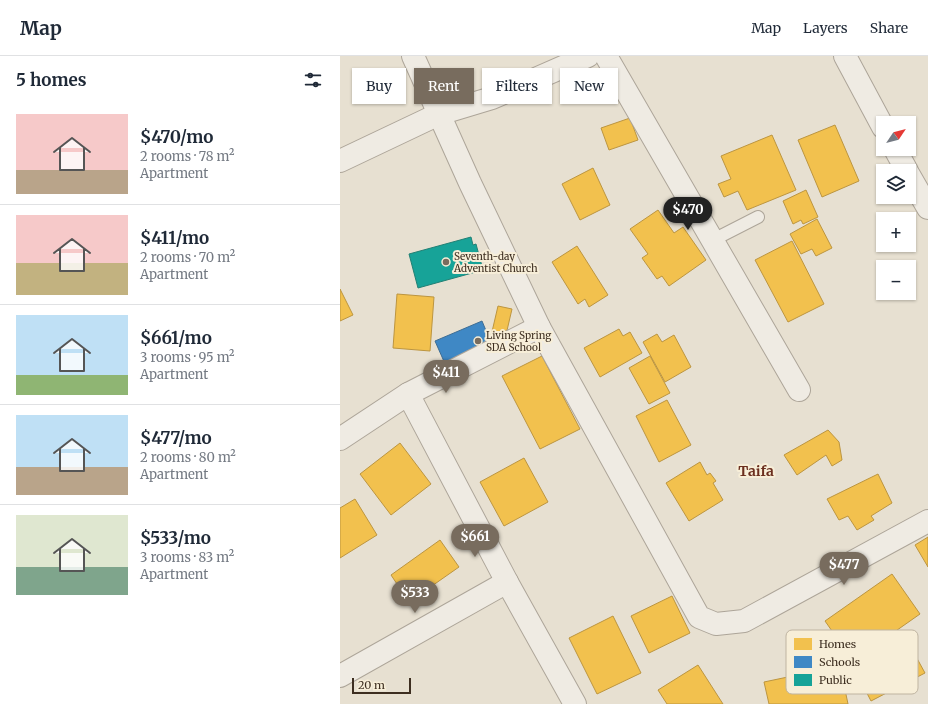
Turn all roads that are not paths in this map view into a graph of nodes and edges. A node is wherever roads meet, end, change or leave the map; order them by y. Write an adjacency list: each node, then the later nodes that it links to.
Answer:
1 (413, 56): 5 (street)
2 (588, 56): 5 (street)
3 (606, 56): 11 (street)
4 (845, 56): 6 (street)
5 (439, 114): 7 (street); 12 (street)
6 (877, 116)
7 (340, 160)
8 (916, 187): 9 (street)
9 (928, 208)
10 (758, 216): 11 (lane)
11 (713, 240): 13 (street)
12 (539, 327): 14 (street); 16 (street)
13 (799, 390)
14 (408, 394): 15 (street); 17 (street)
15 (340, 439)
16 (928, 521)
17 (507, 582): 18 (street); 19 (street)
18 (340, 676)
19 (575, 704)

